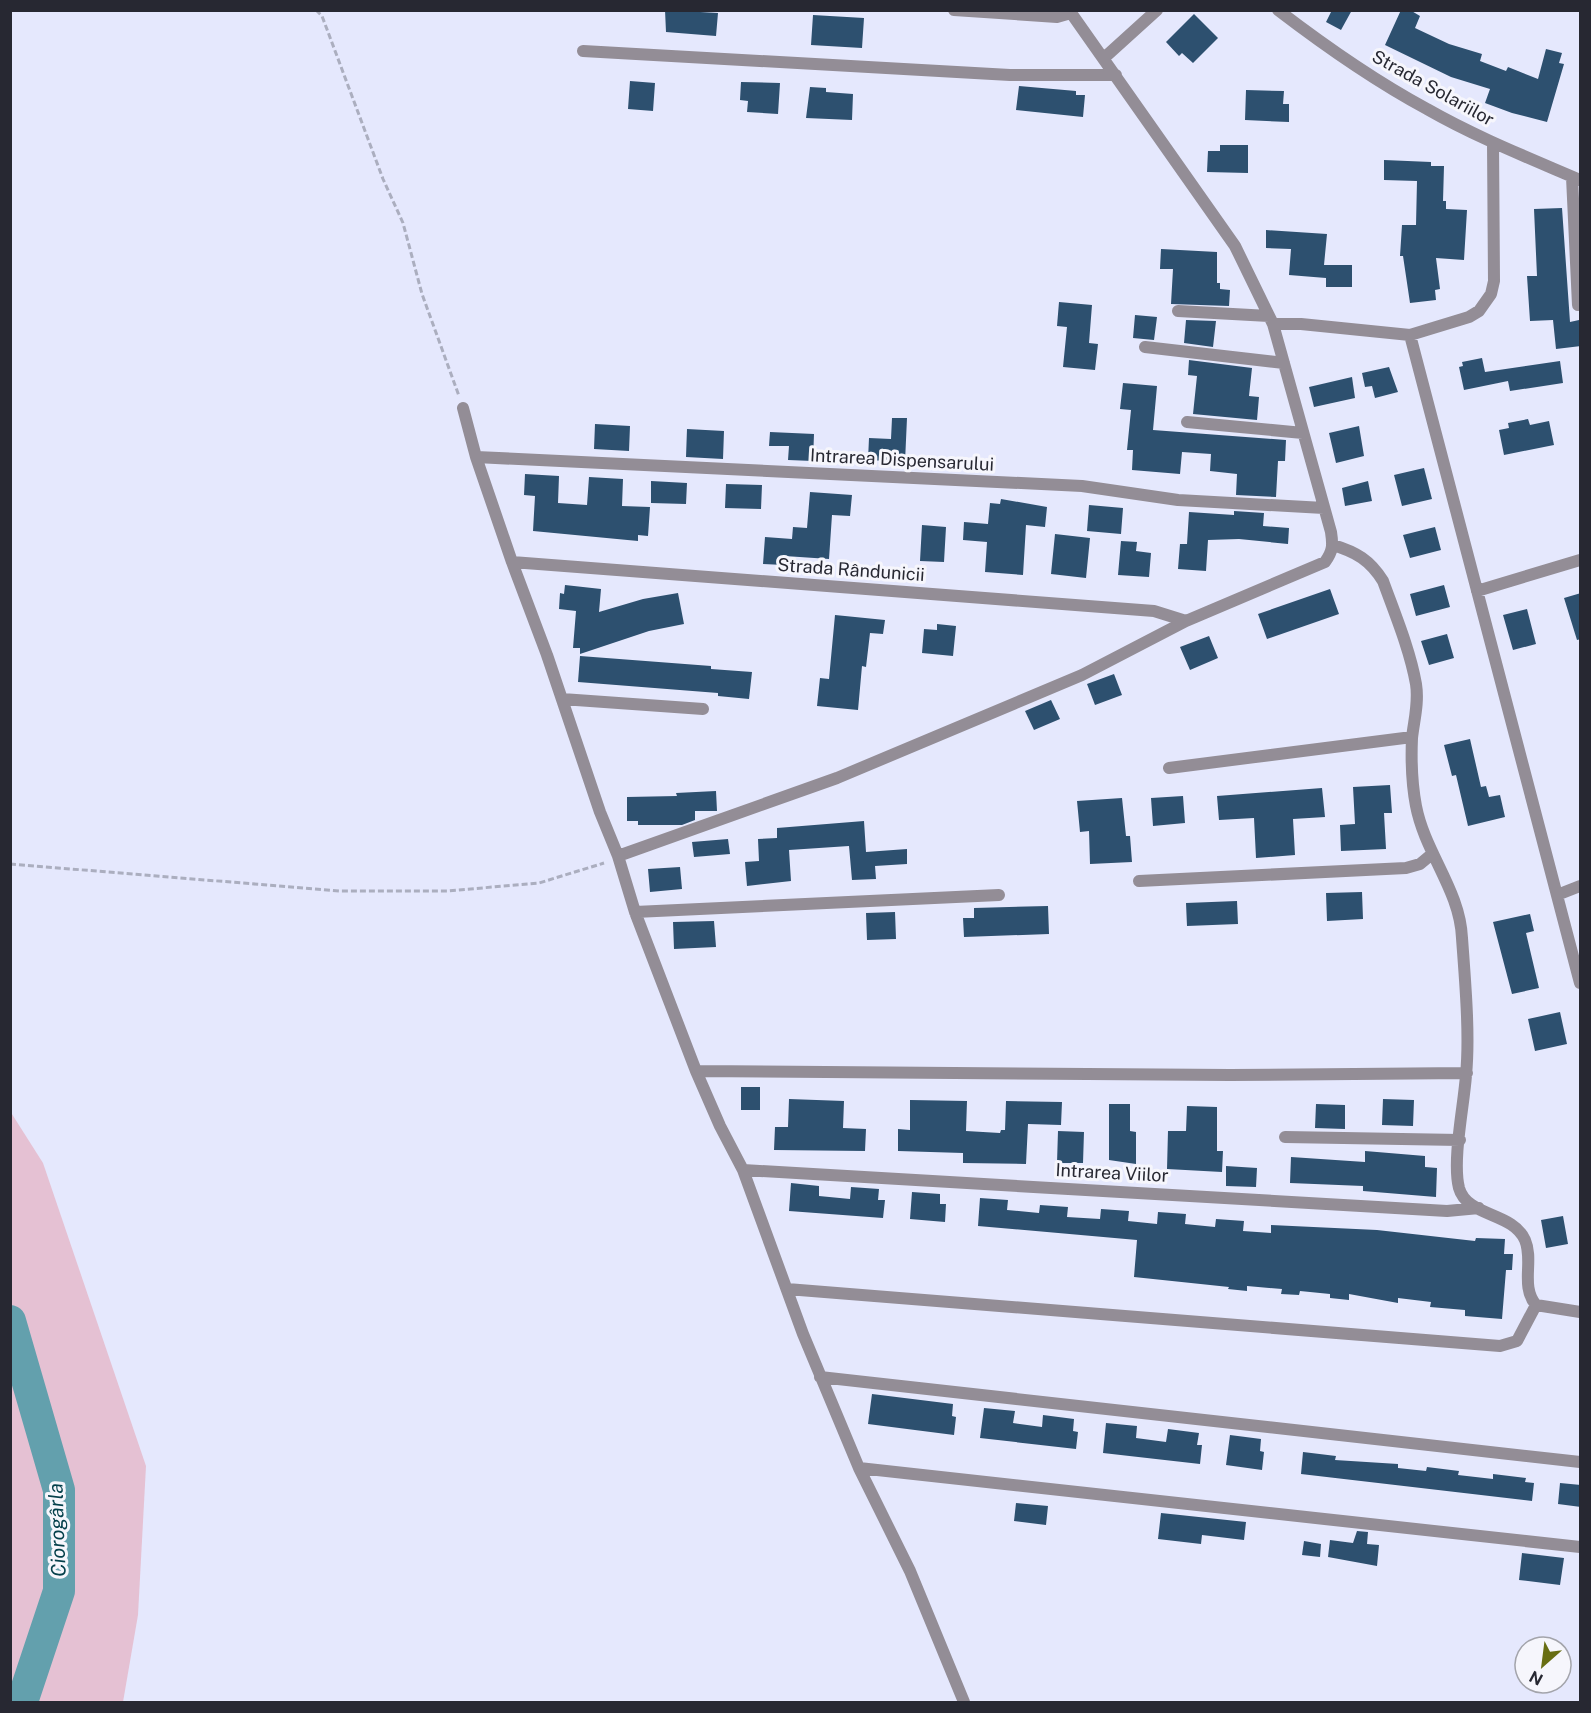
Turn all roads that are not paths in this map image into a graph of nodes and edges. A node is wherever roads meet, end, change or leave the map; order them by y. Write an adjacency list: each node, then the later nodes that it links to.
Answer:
1 (954, 10): 4 (street)
2 (1157, 10): 6 (street)
3 (1278, 10): 8 (street, Strada Solariilor)
4 (1070, 12): 6 (street)
5 (583, 51): 7 (street)
6 (1104, 58): 7 (street)
7 (1116, 75): 12 (street)
8 (1493, 143): 9 (street, Strada Solariilor); 13 (street)
9 (1576, 178): 10 (street)
10 (1578, 305)
11 (1178, 311): 12 (street)
12 (1271, 320): 13 (street); 15 (street)
13 (1410, 335): 24 (street)
14 (1144, 347): 15 (street)
15 (1284, 363): 18 (street)
16 (463, 408): 19 (street)
17 (1187, 422): 18 (street)
18 (1303, 433): 20 (street)
19 (476, 457): 20 (street, Intrarea Dispensarului); 23 (street)
20 (1324, 508): 21 (street)
21 (1333, 544): 25 (street); 28 (street)
22 (1581, 560): 24 (street)
23 (512, 562): 25 (street, Strada Rândunicii); 26 (street)
24 (1477, 591): 35 (street)
25 (1185, 621): 31 (street)
26 (562, 699): 27 (street); 31 (street)
27 (703, 709)
28 (1412, 737): 29 (street); 30 (street)
29 (1169, 768)
30 (1432, 854): 32 (street); 39 (street)
31 (618, 856): 36 (street)
32 (1139, 881)
33 (1581, 886): 35 (street)
34 (999, 895): 36 (street)
35 (1557, 895): 37 (street)
36 (635, 912): 38 (street)
37 (1581, 983)
38 (696, 1071): 39 (street); 42 (street)
39 (1467, 1073): 41 (street)
40 (1285, 1137): 41 (street)
41 (1460, 1140): 43 (street)
42 (743, 1170): 43 (street, Intrarea Viilor); 44 (street)
43 (1479, 1208): 45 (street)
44 (787, 1289): 45 (street); 47 (street)
45 (1536, 1305): 46 (street)
46 (1581, 1312)
47 (820, 1377): 48 (street); 49 (street)
48 (1581, 1462)
49 (859, 1468): 50 (street); 51 (street)
50 (1581, 1547)
51 (964, 1702)

